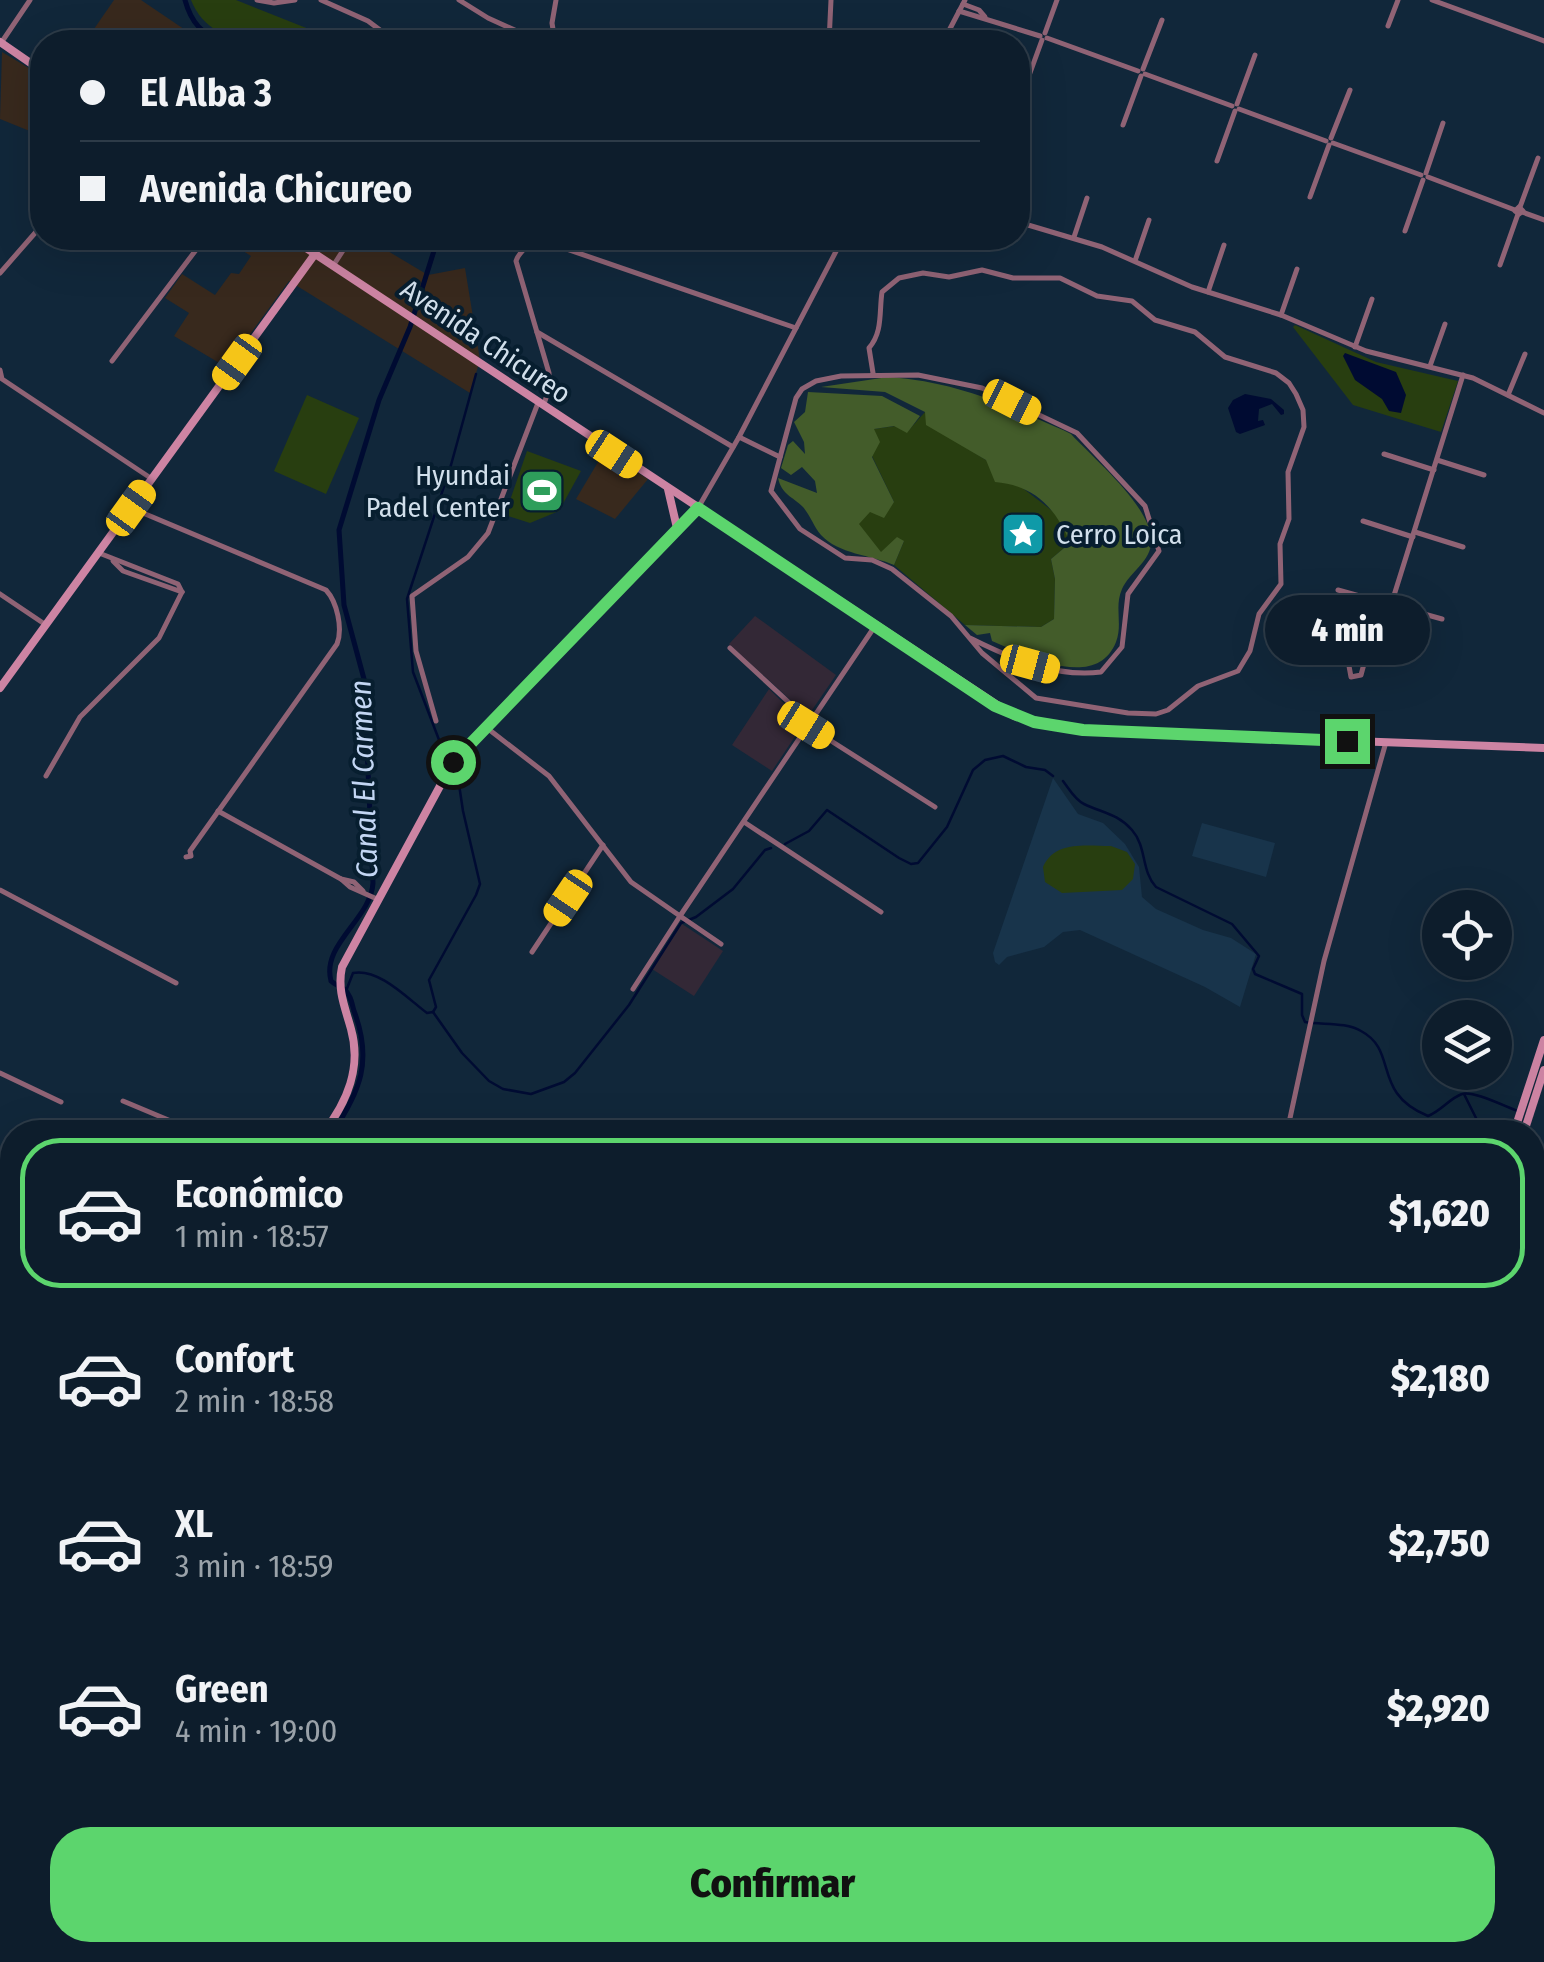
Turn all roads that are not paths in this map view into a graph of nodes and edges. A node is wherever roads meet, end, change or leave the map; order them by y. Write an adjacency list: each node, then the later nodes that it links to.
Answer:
1 (30, 0): 23 (street)
2 (257, 0): 3 (street)
3 (295, 0)
4 (321, 0): 14 (street)
5 (459, 0): 15 (street)
6 (556, 0): 16 (street)
7 (831, 0): 17 (street)
8 (1057, 0): 21 (street)
9 (1398, 0): 13 (street)
10 (1432, 0): 22 (street)
11 (962, 5): 18 (street); 19 (street)
12 (1162, 20): 26 (street)
13 (1388, 26)
14 (380, 30)
15 (514, 30)
16 (553, 30)
17 (830, 30)
18 (949, 30)
19 (1023, 30)
20 (1030, 32): 21 (street)
21 (1044, 37): 26 (street); 27 (street)
22 (1544, 40)
23 (1, 43): 25 (main road)
24 (1255, 55): 29 (street)
25 (30, 63)
26 (1142, 73): 29 (street); 31 (street)
27 (1030, 74)
28 (1350, 90): 32 (street)
29 (1236, 108): 32 (street); 34 (street)
30 (1443, 123): 35 (street)
31 (1123, 125)
32 (1330, 142): 35 (street); 37 (street)
33 (1538, 158): 38 (street)
34 (1217, 161)
35 (1424, 176): 38 (street); 42 (street)
36 (1087, 198): 43 (street)
37 (1310, 198)
38 (1519, 211): 40 (street); 54 (street)
39 (1149, 220): 53 (street)
40 (1544, 220)
41 (1030, 225): 43 (street)
42 (1406, 231)
43 (1074, 236): 53 (street)
44 (30, 239): 57 (street)
45 (1224, 245): 58 (street)
46 (195, 250): 66 (street)
47 (309, 250): 52 (main road, Avenida Chicureo)
48 (343, 250): 55 (street)
49 (523, 250): 63 (street)
50 (567, 250): 62 (street)
51 (837, 250): 62 (street)
52 (315, 254): 55 (main road, Avenida Chicureo); 82 (main road)
53 (1135, 262): 58 (street)
54 (1500, 265)
55 (333, 266): 73 (main road, Avenida Chicureo)
56 (1296, 269): 60 (street)
57 (0, 274)
58 (1208, 292): 60 (street)
59 (1372, 299): 64 (street)
60 (1282, 315): 64 (street)
61 (1445, 324): 67 (street)
62 (796, 328): 75 (street)
63 (538, 332): 73 (street); 76 (street)
64 (1354, 347): 67 (street)
65 (1524, 354): 72 (street)
66 (112, 362)
67 (1430, 366): 70 (street)
68 (0, 370): 71 (street)
69 (874, 373): 78 (street); 97 (street); 97 (street)
70 (1463, 375): 72 (street); 79 (street)
71 (1, 379): 82 (street)
72 (1508, 394): 74 (street)
73 (540, 405): 83 (main road, Avenida Chicureo); 101 (street)
74 (1544, 413)
75 (739, 437): 76 (street); 78 (street)
76 (734, 448): 85 (street)
77 (1384, 454): 80 (street)
78 (780, 457): 97 (street)
79 (1437, 460): 80 (street); 81 (street)
80 (1434, 470): 88 (street)
81 (1484, 475)
82 (152, 478): 84 (main road)
83 (668, 489): 85 (main road, Avenida Chicureo); 86 (main road)
84 (131, 508): 90 (main road); 108 (street)
85 (698, 508): 86 (main road); 96 (main road, Avenida Chicureo)
86 (681, 519): 103 (main road)
87 (1362, 521): 88 (street)
88 (1414, 535): 89 (street); 93 (street)
89 (1463, 547)
90 (99, 553): 95 (main road); 106 (street)
91 (1338, 590): 93 (street)
92 (0, 594): 95 (street)
93 (1391, 605): 94 (street); 99 (street)
94 (1442, 619)
95 (46, 625): 100 (main road)
96 (875, 626): 102 (street); 104 (main road, Avenida Chicureo)
97 (970, 638)
98 (730, 648): 102 (street)
99 (1368, 649): 99 (street)
100 (0, 688)
101 (436, 720)
102 (808, 723): 107 (street); 109 (street)
103 (485, 726): 110 (street); 113 (main road)
104 (1386, 742): 105 (main road, Avenida Chicureo); 127 (street)
105 (1544, 748)
106 (46, 776)
107 (934, 807)
108 (218, 812): 111 (street); 113 (street)
109 (744, 822): 114 (street); 115 (street)
110 (603, 845): 115 (street); 117 (street)
111 (190, 851)
112 (0, 890): 118 (street)
113 (371, 896): 126 (main road)
114 (881, 912)
115 (680, 916): 116 (street); 119 (street)
116 (721, 944)
117 (532, 952)
118 (176, 983)
119 (634, 989)
120 (1544, 1040): 128 (main road)
121 (1544, 1070): 129 (main road)
122 (0, 1073): 124 (street)
123 (123, 1100): 125 (street)
124 (61, 1102)
125 (170, 1120)
126 (332, 1120)
127 (1290, 1120)
128 (1517, 1120)
129 (1528, 1120)

